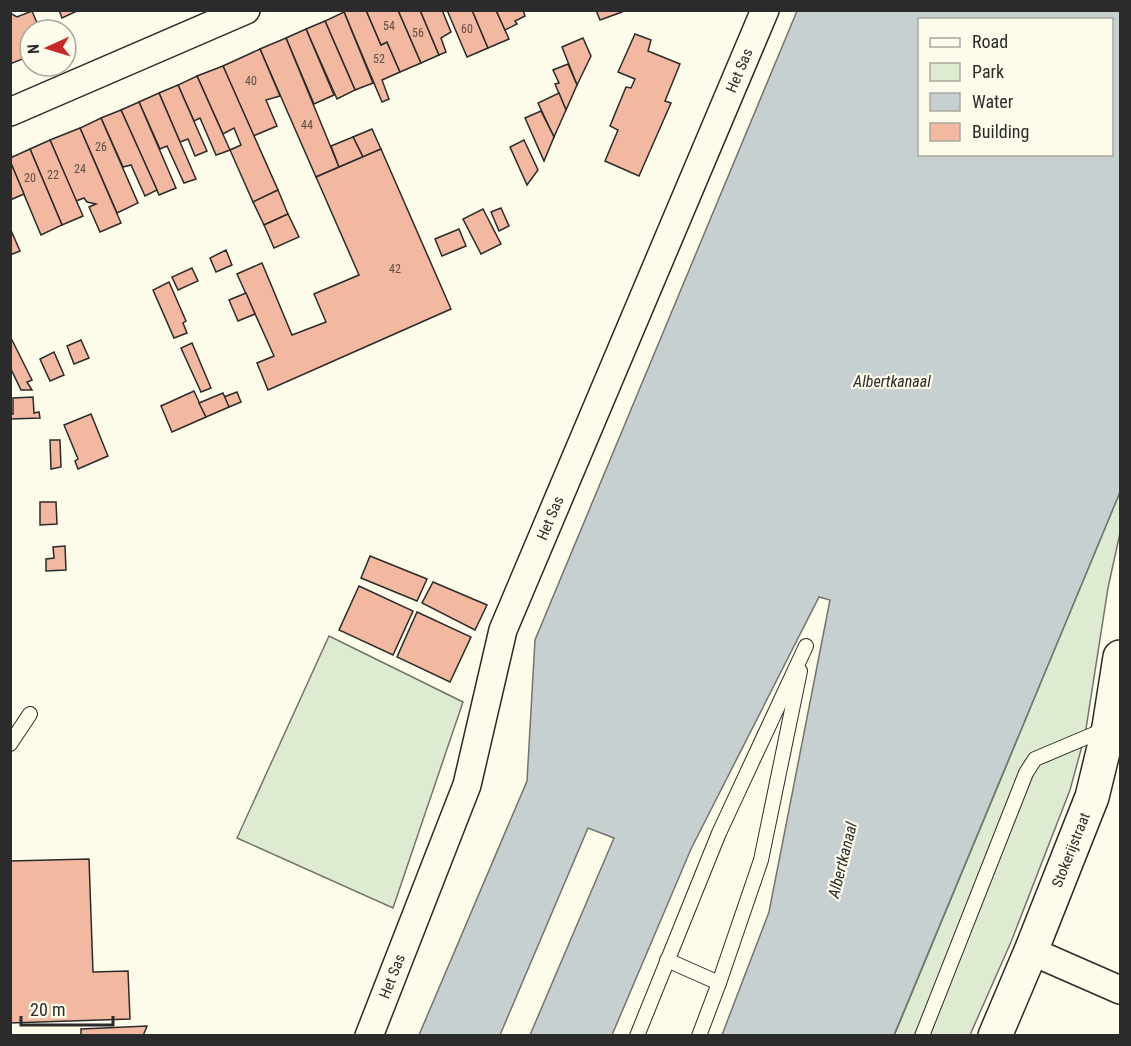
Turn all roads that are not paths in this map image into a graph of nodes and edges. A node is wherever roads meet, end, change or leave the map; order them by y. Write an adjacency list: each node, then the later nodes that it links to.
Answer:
1 (246, 10): 3 (street)
2 (765, 10): 12 (street, Het Sas)
3 (10, 112)
4 (1120, 657): 6 (street, Stokerijstraat)
5 (30, 714): 7 (lane)
6 (1109, 727): 8 (street, Stokerijstraat); 15 (lane)
7 (10, 744)
8 (1031, 951): 11 (street); 16 (street, Stokerijstraat)
9 (667, 960): 10 (lane); 10 (lane); 13 (lane)
10 (719, 983): 14 (lane)
11 (1120, 990)
12 (369, 1035)
13 (637, 1035)
14 (699, 1035)
15 (922, 1035)
16 (994, 1035)

